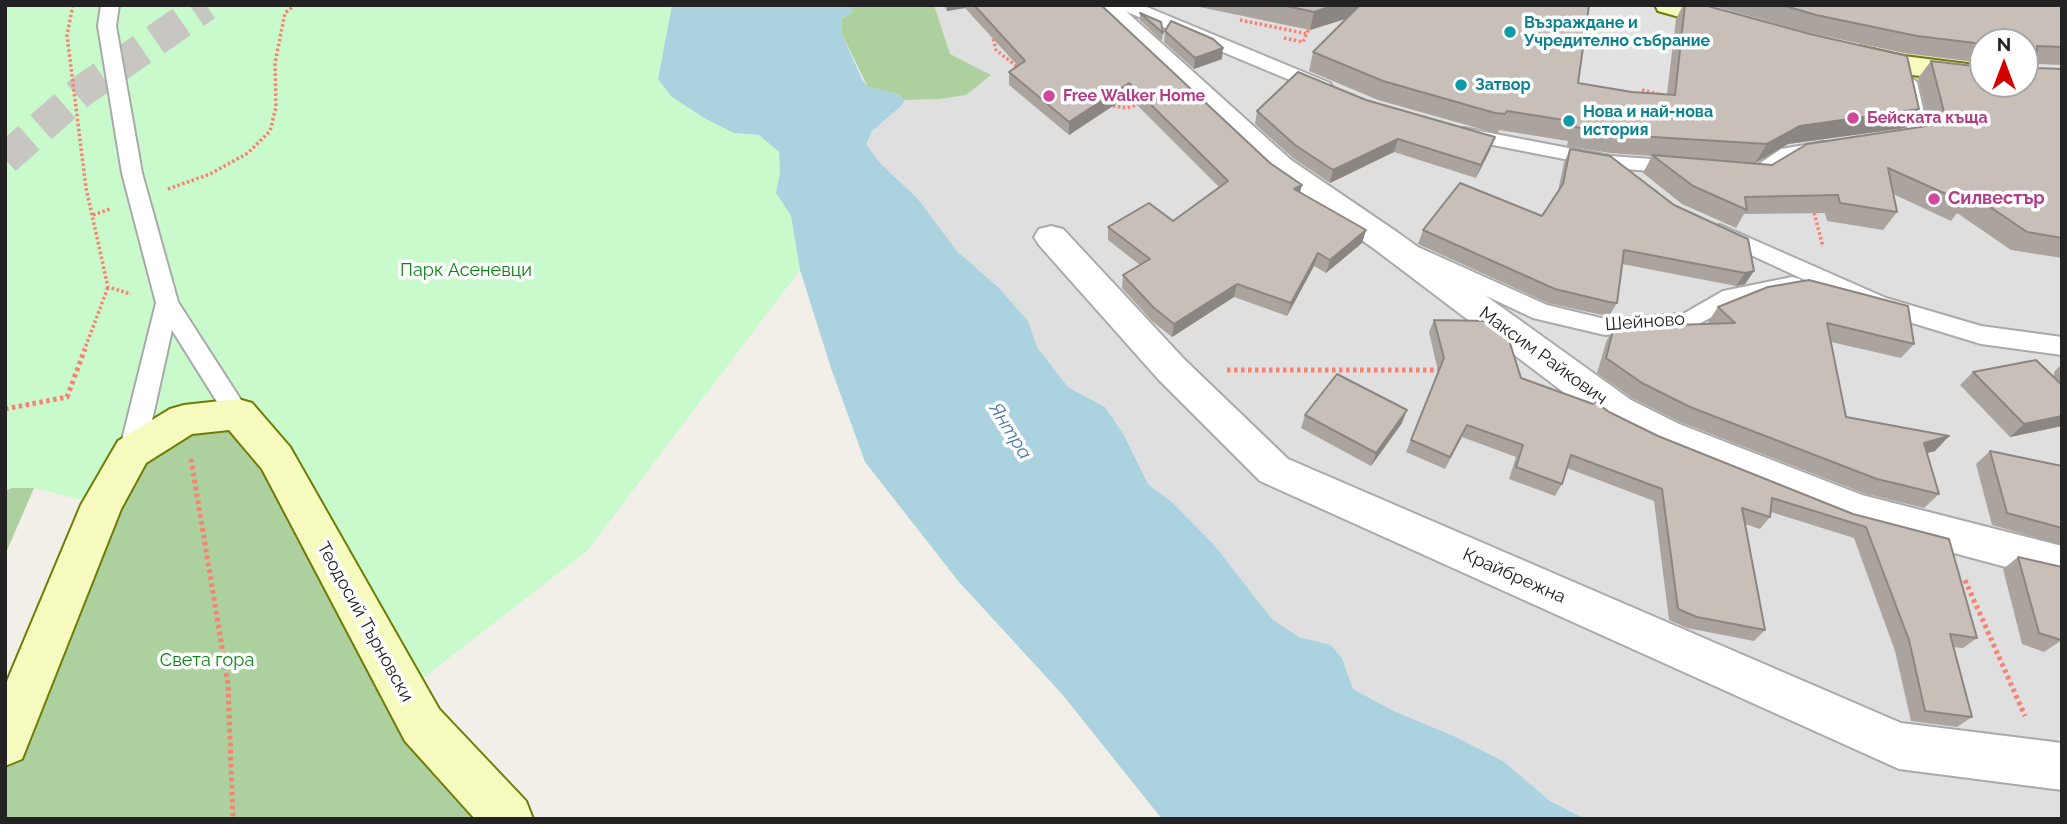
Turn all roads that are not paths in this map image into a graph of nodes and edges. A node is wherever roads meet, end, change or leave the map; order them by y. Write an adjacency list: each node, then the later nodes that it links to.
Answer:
1 (110, 5): 19 (lane)
2 (1102, 5): 17 (street, Максим Райкович)
3 (1126, 5): 9 (lane)
4 (1668, 5): 5 (street)
5 (1749, 28)
6 (1839, 51): 7 (street)
7 (1904, 65): 8 (street); 11 (lane)
8 (1969, 73)
9 (1345, 96)
10 (1447, 129): 13 (lane)
11 (1880, 141)
12 (1840, 146): 13 (lane)
13 (1610, 162): 14 (lane)
14 (1642, 187)
15 (1698, 222): 18 (lane, Шейново)
16 (1051, 237): 25 (street, Крайбрежна)
17 (1385, 240): 18 (lane, Шейново); 23 (street, Максим Райкович)
18 (1832, 283): 20 (lane, Шейново)
19 (167, 303): 21 (lane); 22 (lane)
20 (2062, 346)
21 (238, 414): 22 (street); 26 (street, Теодосий Търновски)
22 (132, 452): 24 (street)
23 (2062, 564)
24 (5, 743)
25 (2054, 765)
26 (508, 819)

